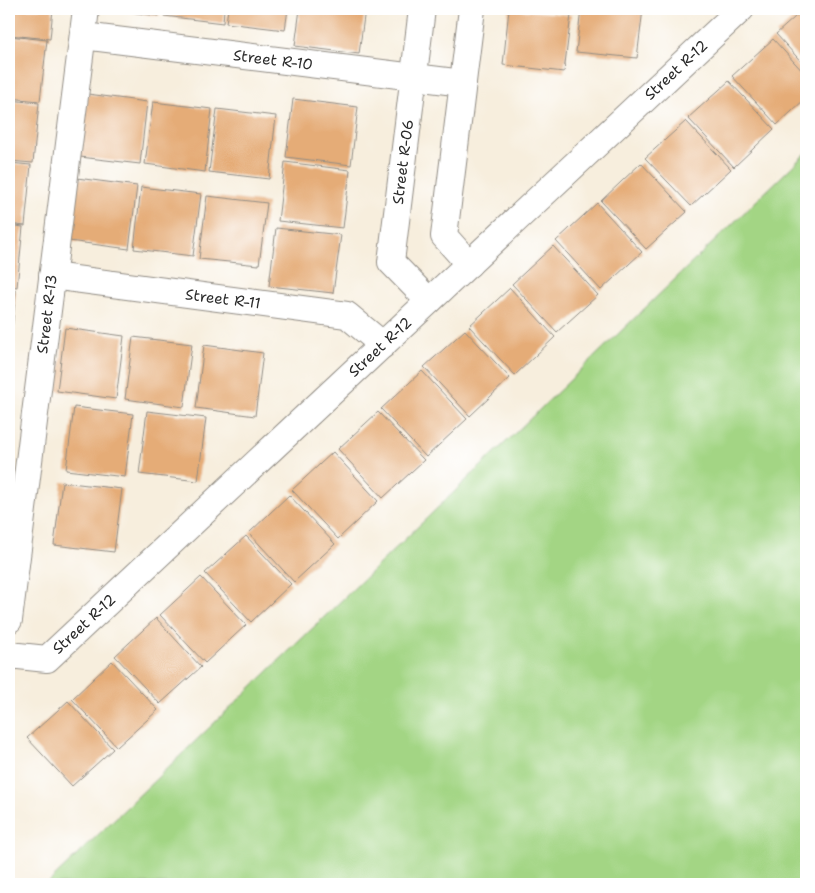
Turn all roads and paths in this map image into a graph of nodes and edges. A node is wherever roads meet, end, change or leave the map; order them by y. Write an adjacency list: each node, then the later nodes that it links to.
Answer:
1 (86, 9): 5 (street, Street R-13)
2 (422, 9): 6 (street, Street R-06)
3 (472, 9): 7 (street)
4 (741, 9): 8 (street, Street R-12)
5 (83, 36): 6 (street, Street R-10); 9 (street, Street R-13)
6 (414, 77): 7 (street, Street R-10); 10 (street, Street R-06)
7 (462, 83): 8 (street)
8 (468, 264): 10 (street, Street R-12)
9 (52, 276): 11 (street, Street R-11); 12 (street, Street R-13)
10 (429, 301): 11 (street, Street R-12)
11 (382, 345): 13 (street, Street R-12)
12 (9, 620)
13 (9, 655)

